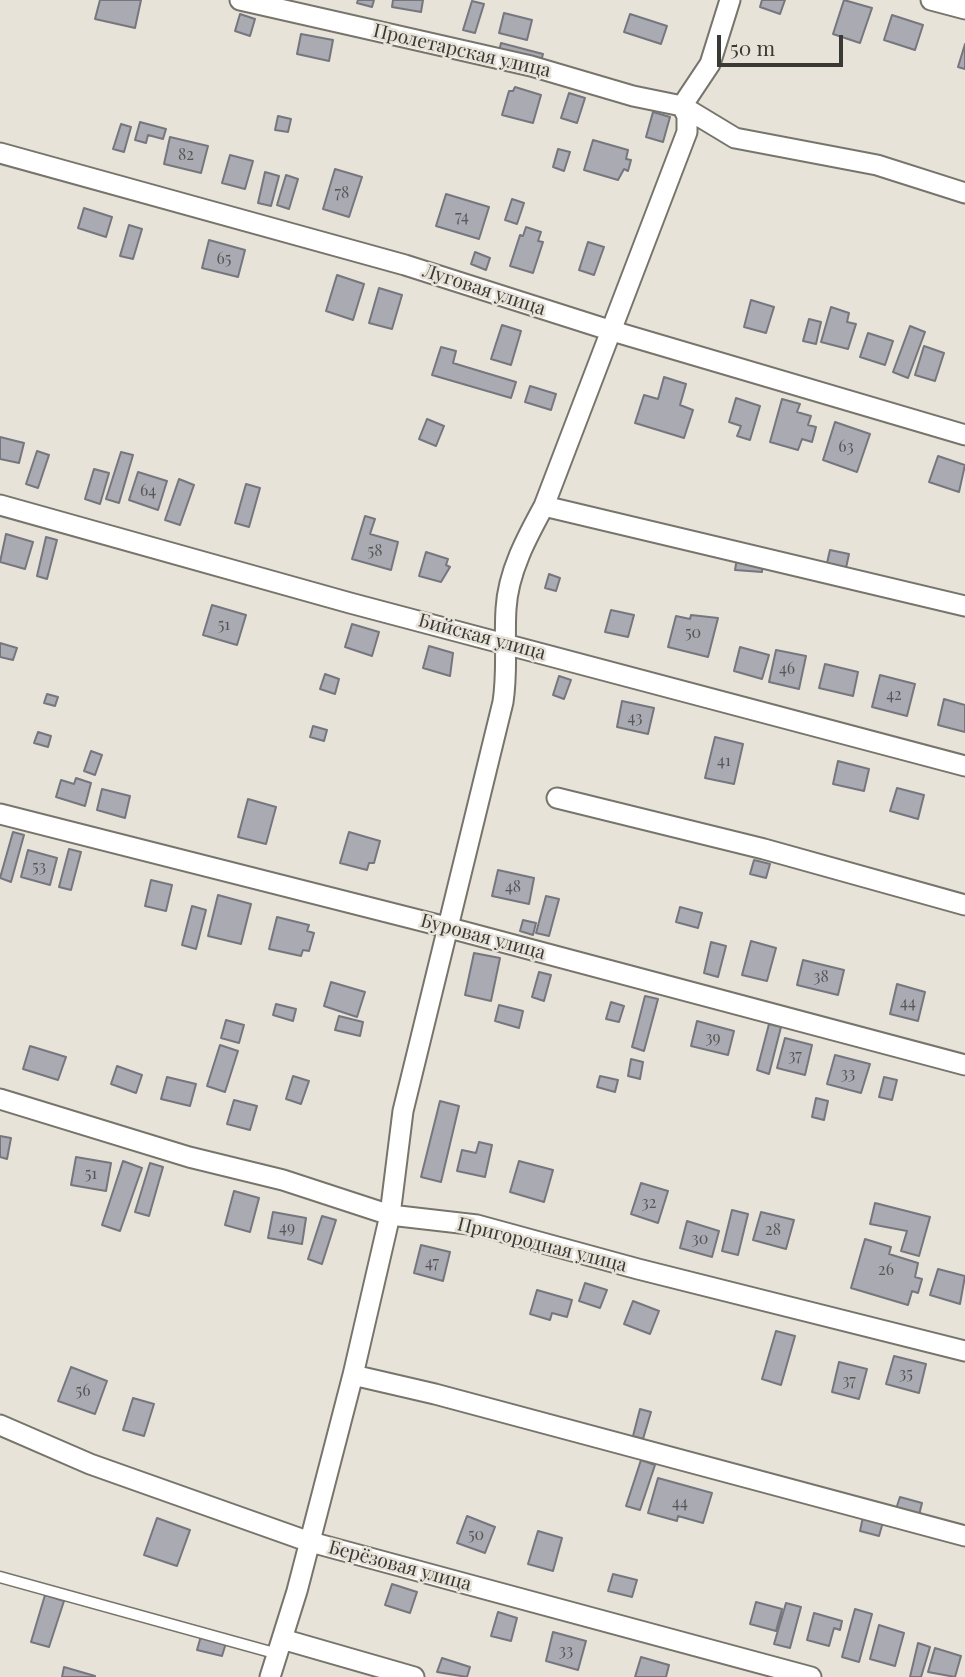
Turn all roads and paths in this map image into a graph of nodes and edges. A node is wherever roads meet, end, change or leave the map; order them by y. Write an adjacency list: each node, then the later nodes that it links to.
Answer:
1 (240, 0): 5 (street, Пролетарская улица)
2 (730, 0): 5 (street)
3 (931, 0): 4 (street)
4 (965, 9)
5 (682, 106): 7 (street, Пролетарская улица); 8 (street)
6 (0, 153): 8 (street, Луговая улица)
7 (965, 192)
8 (609, 330): 9 (street, Луговая улица); 11 (street)
9 (965, 435)
10 (0, 505): 13 (street, Бийская улица)
11 (544, 506): 12 (street); 13 (street)
12 (965, 606)
13 (505, 643): 14 (street, Бийская улица); 18 (street)
14 (965, 766)
15 (557, 798): 17 (street)
16 (0, 814): 18 (street, Буровая улица)
17 (965, 905)
18 (446, 927): 19 (street, Буровая улица); 21 (street)
19 (965, 1065)
20 (0, 1100): 21 (street, Пригородная улица)
21 (390, 1215): 22 (street, Пригородная улица); 23 (street)
22 (965, 1351)
23 (353, 1375): 25 (street); 26 (street)
24 (0, 1425): 26 (street, Берёзовая улица)
25 (965, 1536)
26 (307, 1541): 28 (street); 31 (street, Берёзовая улица)
27 (0, 1577): 28 (lane)
28 (280, 1646): 29 (street); 30 (street)
29 (270, 1677)
30 (414, 1677)
31 (811, 1677)

